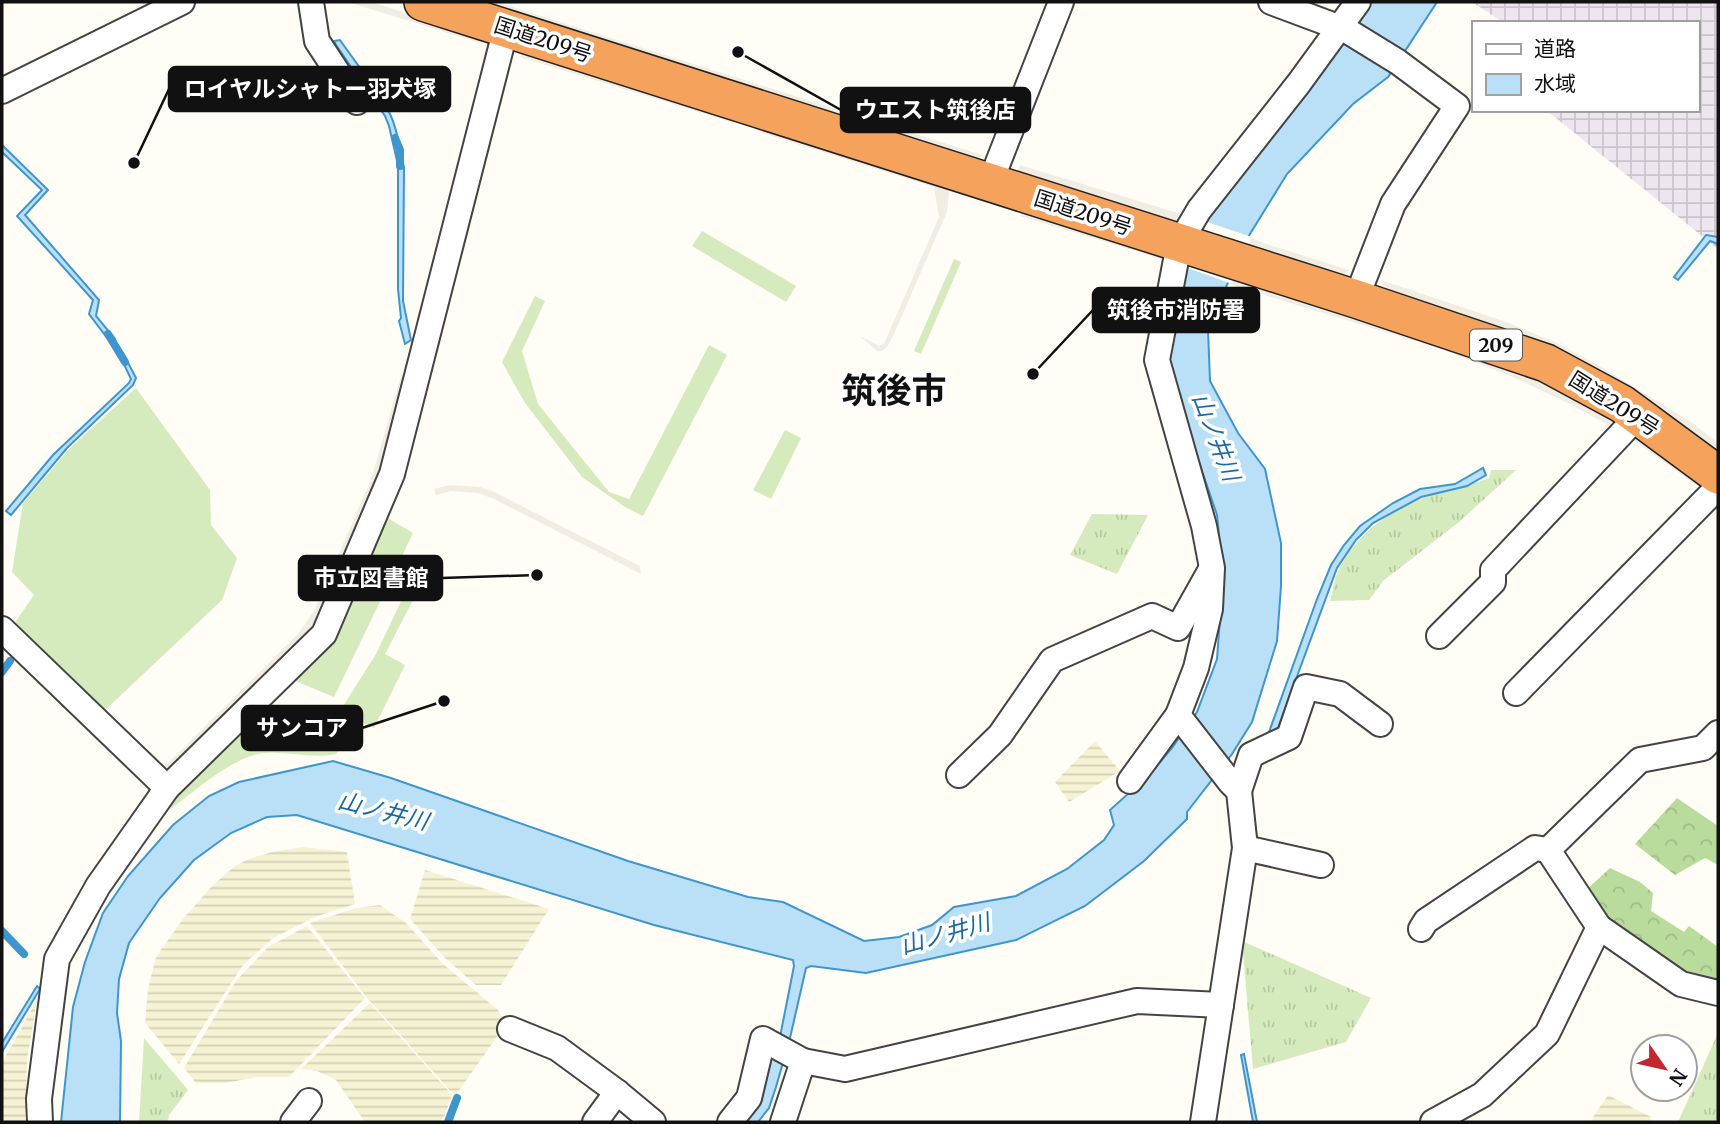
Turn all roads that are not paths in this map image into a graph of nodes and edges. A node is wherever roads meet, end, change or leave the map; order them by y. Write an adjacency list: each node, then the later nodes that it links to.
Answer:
1 (182, 2): 9 (street)
2 (311, 2): 10 (street)
3 (423, 2): 7 (highway, 国道209号 / 209)
4 (1061, 2): 11 (street)
5 (1271, 2): 8 (street)
6 (1358, 2): 8 (street)
7 (506, 28): 11 (highway, 国道209号 / 209); 27 (street)
8 (1343, 28): 12 (street); 13 (street)
9 (2, 91)
10 (357, 103)
11 (990, 183): 12 (highway, 国道209号 / 209)
12 (1179, 244): 13 (highway, 国道209号 / 209); 17 (street)
13 (1356, 299): 14 (highway, 国道209号 / 209)
14 (1638, 416): 15 (highway, 国道209号 / 209); 19 (street)
15 (1718, 475)
16 (1718, 487): 20 (street)
17 (1212, 568): 21 (street); 24 (street)
18 (2, 629): 27 (street)
19 (1439, 636)
20 (1516, 693)
21 (1178, 715): 25 (street); 26 (street)
22 (1380, 724): 26 (street)
23 (1718, 733): 29 (street)
24 (959, 775)
25 (1130, 781)
26 (1234, 786): 28 (street)
27 (167, 788): 39 (street)
28 (1245, 848): 30 (street); 34 (street)
29 (1548, 850): 31 (street); 32 (street)
30 (1321, 865)
31 (1599, 927): 33 (street); 46 (street)
32 (1421, 929)
33 (1718, 993)
34 (1221, 1005): 36 (street); 45 (street)
35 (510, 1029): 37 (street)
36 (803, 1061): 43 (street); 44 (street)
37 (617, 1092): 41 (street); 42 (street)
38 (309, 1101): 40 (street)
39 (40, 1122)
40 (293, 1122)
41 (596, 1122)
42 (653, 1122)
43 (730, 1122)
44 (783, 1122)
45 (1203, 1122)
46 (1433, 1122)

